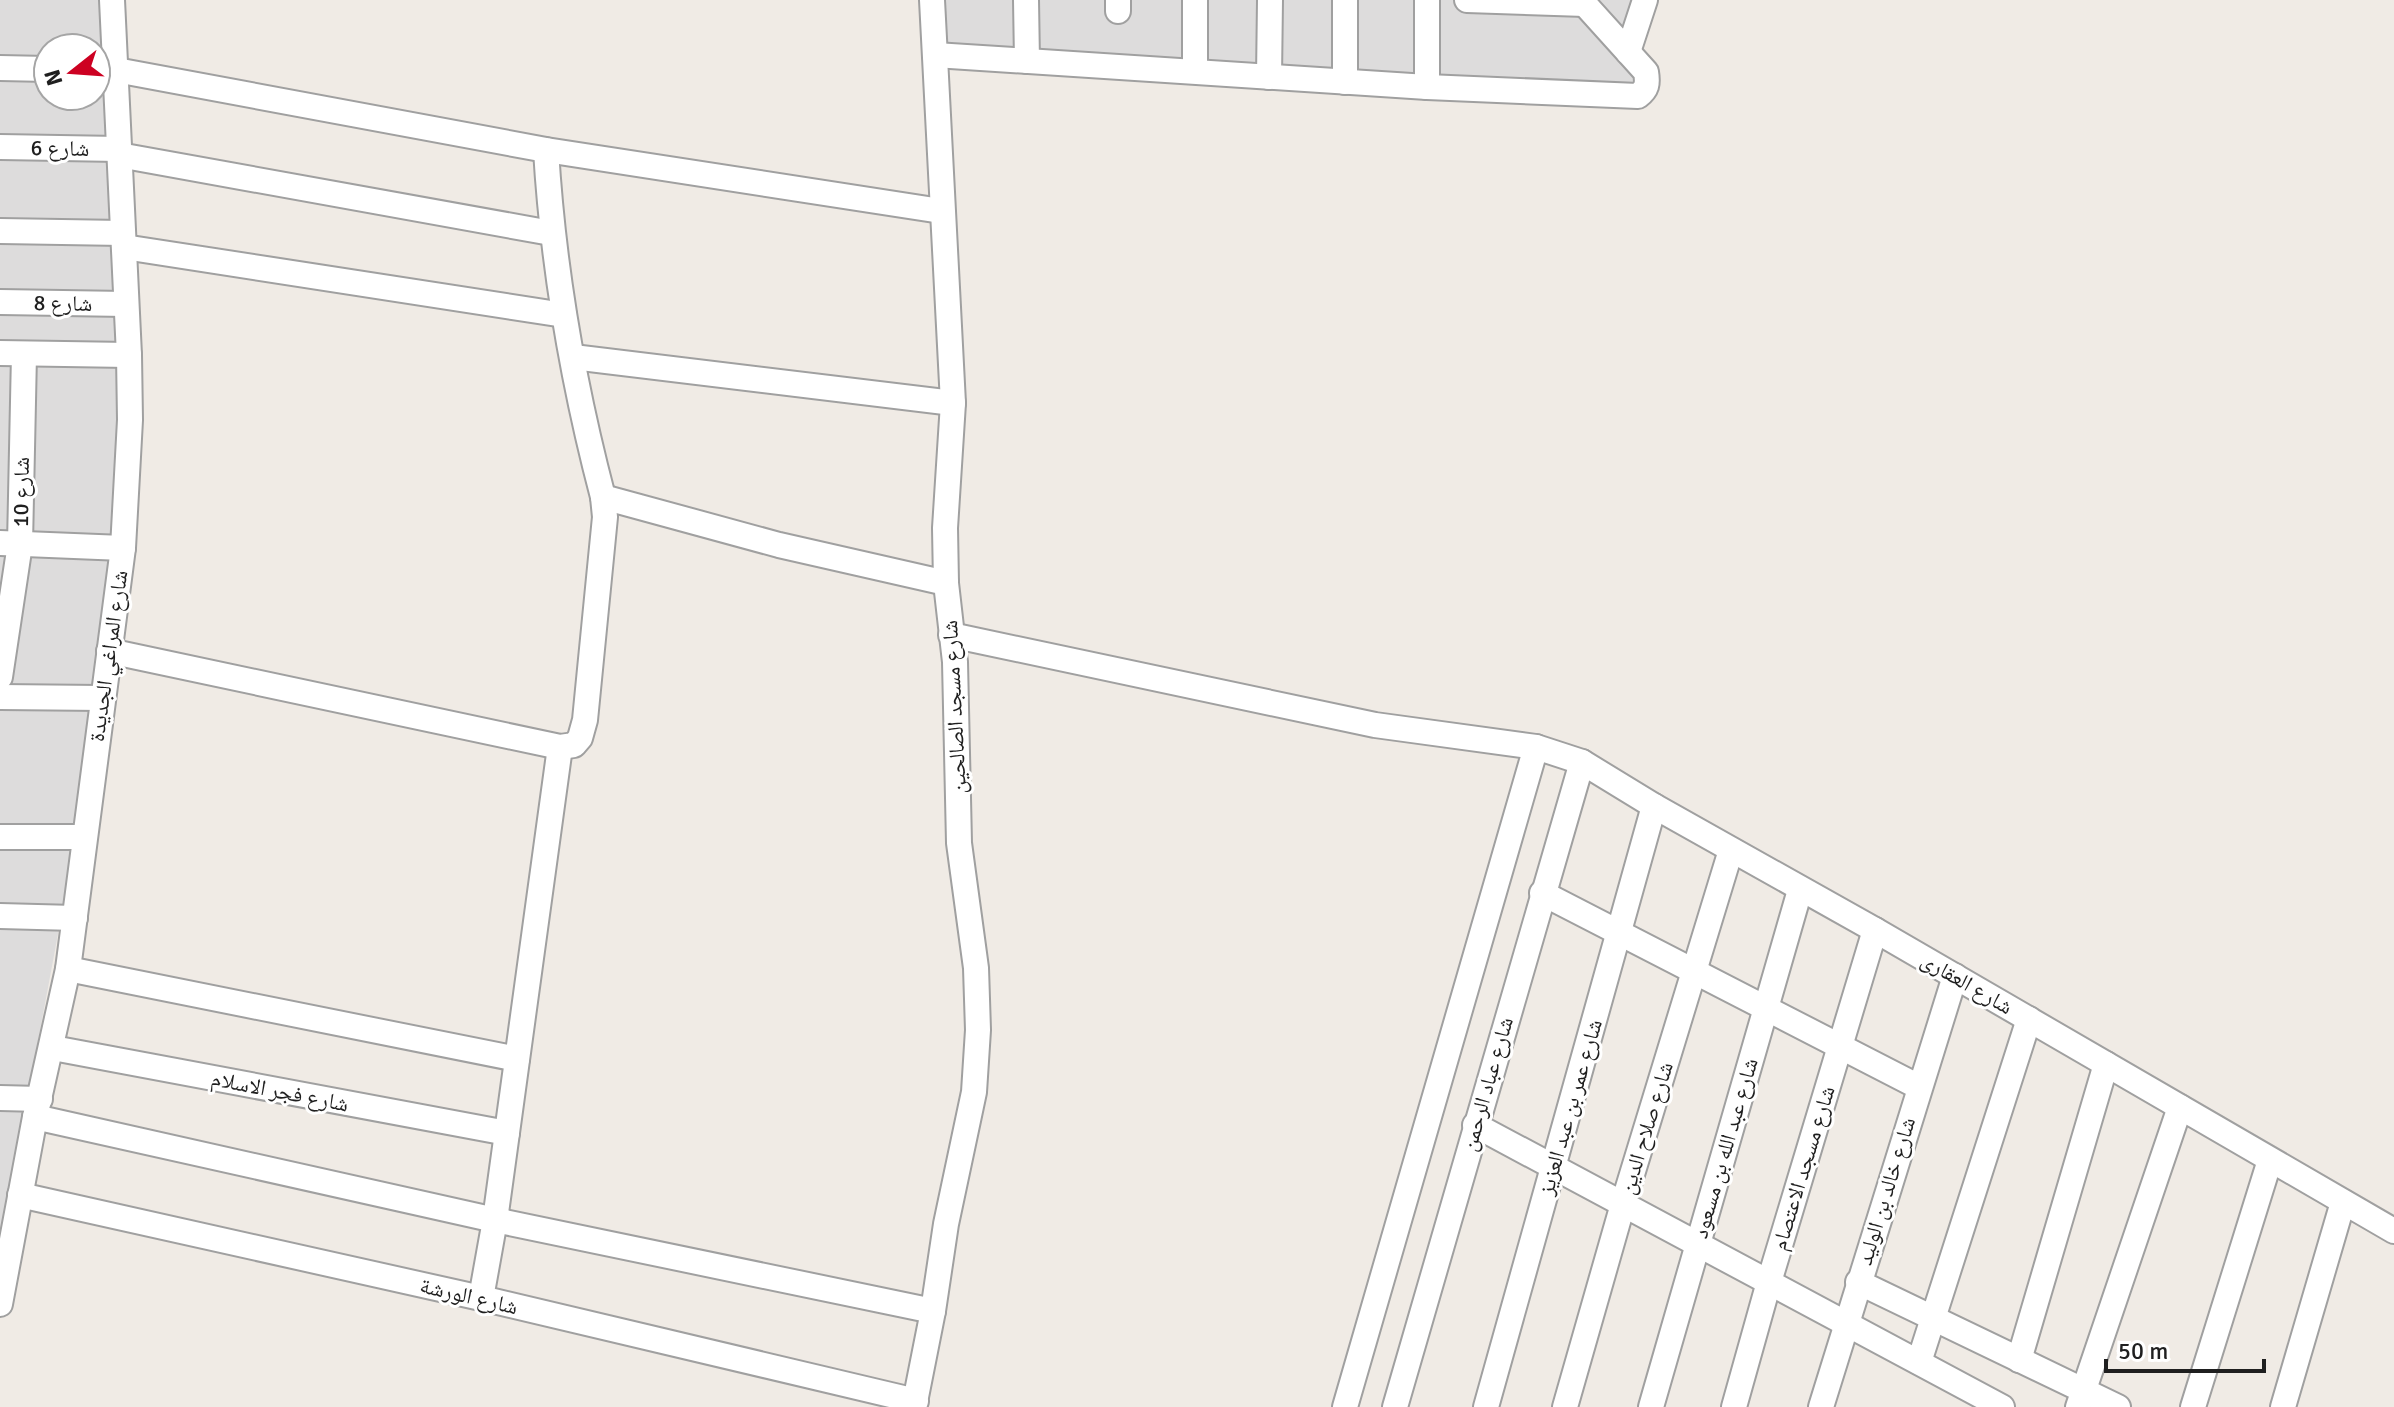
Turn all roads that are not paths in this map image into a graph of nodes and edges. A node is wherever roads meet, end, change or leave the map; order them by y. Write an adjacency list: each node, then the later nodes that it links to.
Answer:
1 (112, 0): 11 (street, شارع المراغي الجديدة)
2 (932, 0): 13 (street, شارع مسجد الصالحين)
3 (1026, 0): 14 (street)
4 (1195, 0): 18 (street)
5 (1270, 0): 19 (street)
6 (1345, 0): 20 (street)
7 (1427, 0): 21 (street)
8 (1467, 0): 10 (street)
9 (1645, 0): 12 (street)
10 (1583, 2): 12 (street)
11 (109, 32)
12 (1628, 52): 21 (street)
13 (935, 55): 14 (street); 26 (street, شارع مسجد الصالحين)
14 (1027, 61): 18 (street)
15 (0, 68): 16 (street)
16 (32, 69)
17 (112, 71): 24 (street)
18 (1195, 71): 19 (street)
19 (1269, 77): 20 (street)
20 (1345, 82): 21 (street)
21 (1427, 87)
22 (112, 108): 25 (street, شارع المراغي الجديدة)
23 (0, 147): 25 (street, شارع 6)
24 (546, 150): 26 (street); 28 (street)
25 (119, 152): 28 (street, شارع 6); 29 (street, شارع المراغي الجديدة)
26 (941, 211): 36 (street, شارع مسجد الصالحين)
27 (0, 231): 29 (street)
28 (551, 233): 32 (street)
29 (123, 240): 31 (street, شارع المراغي الجديدة); 32 (street)
30 (0, 302): 31 (street, شارع 8)
31 (126, 304): 34 (street, شارع المراغي الجديدة)
32 (564, 315): 35 (street)
33 (12, 353): 34 (street); 38 (street, شارع 10)
34 (129, 355): 39 (street, شارع المراغي الجديدة)
35 (573, 357): 36 (street); 37 (street)
36 (953, 403): 40 (street, شارع مسجد الصالحين)
37 (603, 497): 40 (street); 46 (street)
38 (10, 544): 39 (street); 43 (street, شارع 10)
39 (123, 548): 42 (street, شارع المراغي الجديدة)
40 (946, 583): 41 (street, شارع مسجد الصالحين)
41 (951, 635): 47 (street, شارع العقارى); 86 (street, شارع مسجد الصالحين)
42 (109, 651): 45 (street, شارع المراغي الجديدة); 46 (street)
43 (0, 677)
44 (0, 697): 45 (street)
45 (102, 698): 51 (street, شارع المراغي الجديدة)
46 (560, 747): 66 (street)
47 (1536, 747): 48 (street, شارع العقارى); 93 (street)
48 (1582, 762): 49 (street, شارع العقارى); 54 (street, شارع عباد الرحمن)
49 (1654, 806): 52 (street, شارع العقارى); 58 (street, شارع عمر بن عبد العزيز)
50 (0, 837): 51 (street)
51 (84, 837): 56 (street, شارع المراغي الجديدة)
52 (1731, 850): 53 (street, شارع العقارى); 60 (street, شارع صلاح الدين)
53 (1800, 890): 57 (street, شارع العقارى); 62 (street, شارع عبد الله بن مسعود)
54 (1542, 893): 58 (street); 72 (street, شارع عباد الرحمن)
55 (0, 916): 56 (street)
56 (75, 918): 59 (street, شارع المراغي الجديدة)
57 (1875, 930): 61 (street, شارع العقارى); 64 (street, شارع مسجد الاعتصام)
58 (1618, 933): 60 (street); 75 (street, شارع عمر بن عبد العزيز)
59 (68, 969): 65 (street, شارع المراغي الجديدة); 66 (street)
60 (1693, 971): 62 (street); 78 (street, شارع صلاح الدين)
61 (1955, 976): 63 (street, شارع العقارى); 68 (street, شارع خالد بن الوليد)
62 (1765, 1008): 64 (street); 81 (street, شارع عبد الله بن مسعود)
63 (2029, 1019): 67 (street, شارع العقارى); 87 (street)
64 (1840, 1046): 68 (street); 82 (street, شارع مسجد الاعتصام)
65 (53, 1048): 71 (street, شارع المراغي الجديدة); 73 (street, شارع فجر الاسلام)
66 (517, 1059): 73 (street)
67 (2106, 1064): 70 (street, شارع العقارى); 89 (street)
68 (1919, 1087): 83 (street, شارع خالد بن الوليد)
69 (0, 1098): 71 (street)
70 (2180, 1107): 74 (street, شارع العقارى); 91 (street)
71 (38, 1108): 76 (street, شارع المراغي الجديدة); 79 (street)
72 (1475, 1125): 75 (street); 94 (street, شارع عباد الرحمن)
73 (507, 1133): 79 (street)
74 (2270, 1160): 77 (street, شارع العقارى); 102 (street)
75 (1553, 1167): 78 (street); 95 (street, شارع عمر بن عبد العزيز)
76 (20, 1195): 84 (street, شارع المراغي الجديدة); 85 (street, شارع الورشة)
77 (2343, 1202): 80 (street, شارع العقارى); 103 (street)
78 (1623, 1204): 81 (street); 96 (street, شارع صلاح الدين)
79 (495, 1220): 85 (street); 86 (street)
80 (2394, 1231)
81 (1697, 1244): 82 (street); 97 (street, شارع عبد الله بن مسعود)
82 (1769, 1282): 88 (street); 98 (street, شارع مسجد الاعتصام)
83 (1858, 1282): 87 (street); 88 (street, شارع خالد بن الوليد)
84 (1, 1293)
85 (481, 1298): 92 (street, شارع الورشة)
86 (933, 1311): 92 (street, شارع مسجد الصالحين)
87 (1932, 1318): 89 (street); 90 (street)
88 (1845, 1323): 90 (street); 99 (street, شارع خالد بن الوليد)
89 (2019, 1360): 91 (street)
90 (1919, 1362): 100 (street)
91 (2081, 1399): 101 (street)
92 (915, 1404)
93 (1345, 1407)
94 (1395, 1407)
95 (1486, 1407)
96 (1565, 1407)
97 (1651, 1407)
98 (1734, 1407)
99 (1821, 1407)
100 (2002, 1407)
101 (2118, 1407)
102 (2193, 1407)
103 (2283, 1407)

